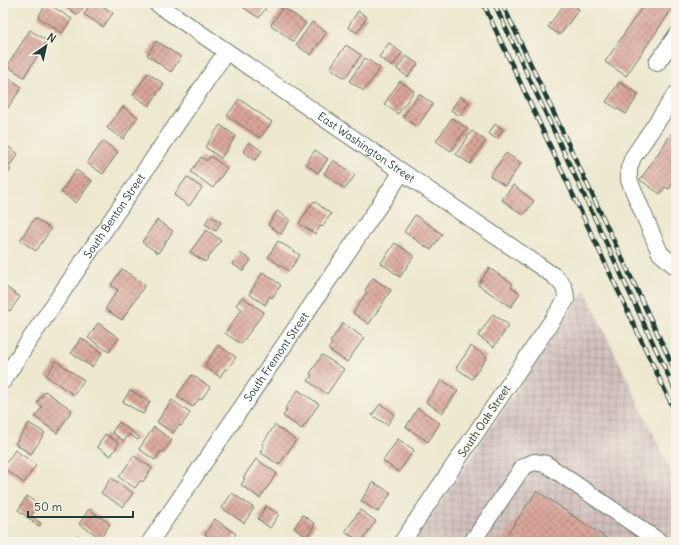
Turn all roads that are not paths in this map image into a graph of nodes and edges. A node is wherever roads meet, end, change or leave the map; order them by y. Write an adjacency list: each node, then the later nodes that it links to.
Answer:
1 (156, 3): 3 (street, East Washington Street)
2 (676, 36): 4 (street)
3 (226, 52): 6 (street, East Washington Street); 9 (street, South Benton Street)
4 (657, 63)
5 (676, 94): 7 (street)
6 (402, 172): 8 (street, East Washington Street); 10 (street, South Fremont Street)
7 (676, 267)
8 (566, 300): 11 (street, South Oak Street)
9 (3, 381)
10 (150, 542)
11 (402, 542)
12 (472, 542): 13 (street)
13 (660, 542)

